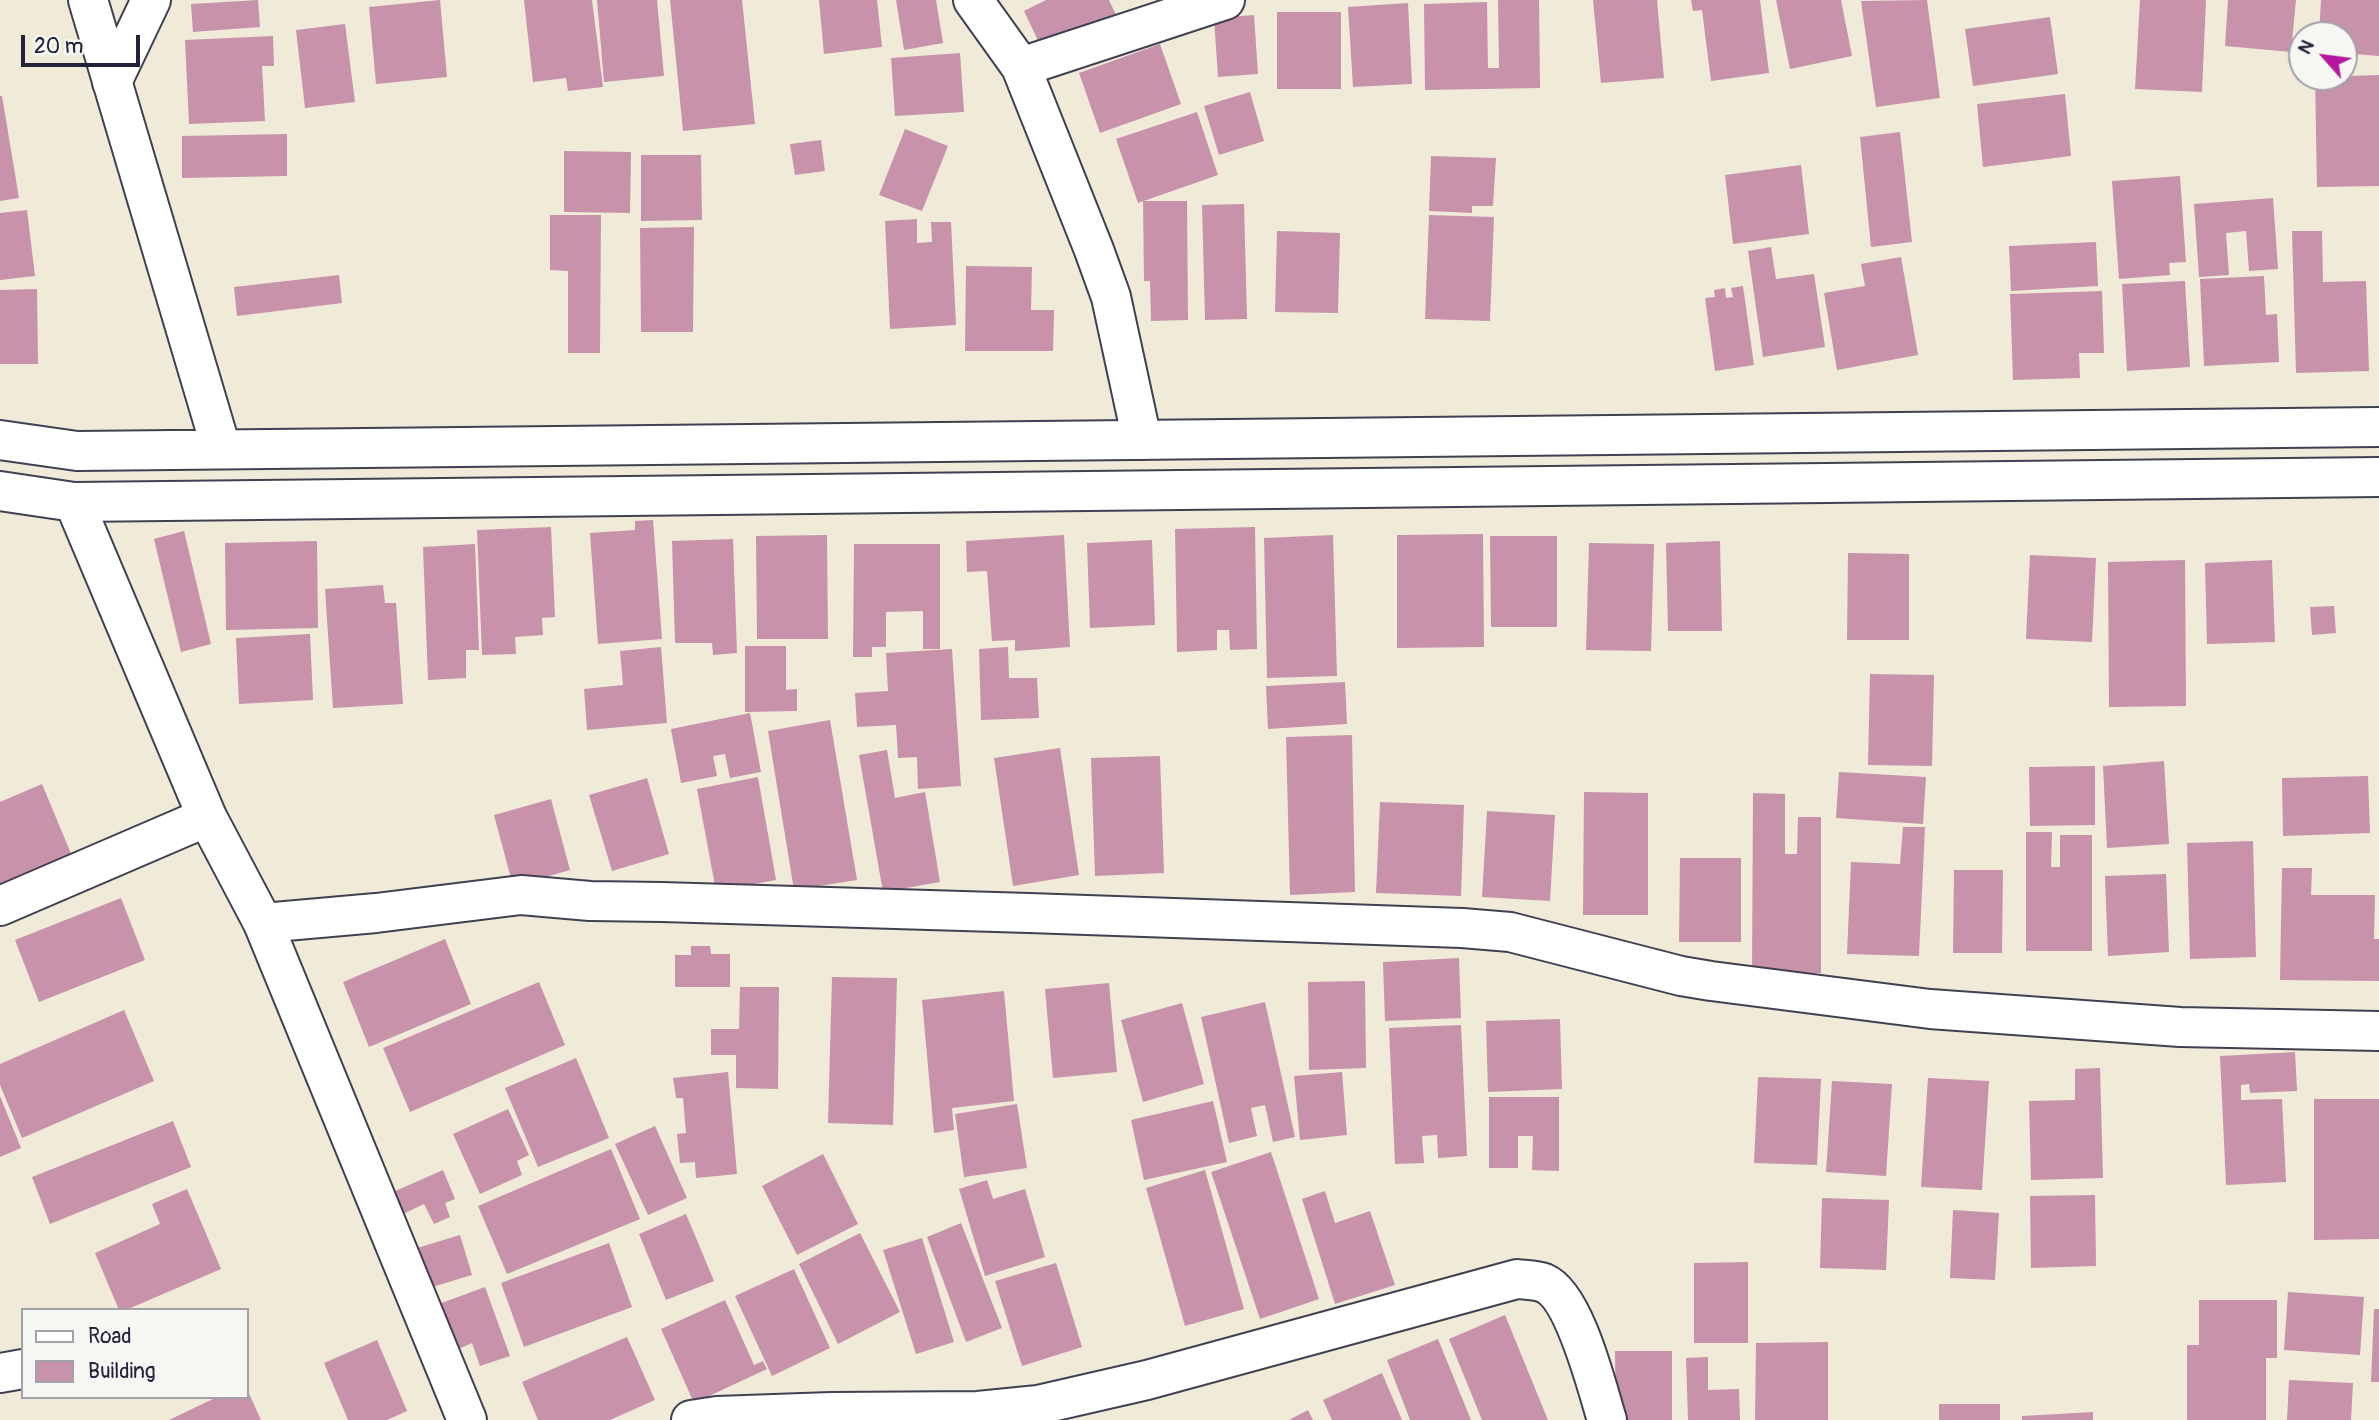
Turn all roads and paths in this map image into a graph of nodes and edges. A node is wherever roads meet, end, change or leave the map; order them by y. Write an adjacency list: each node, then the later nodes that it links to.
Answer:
1 (88, 0): 6 (main road)
2 (151, 0): 6 (main road)
3 (973, 0): 5 (main road)
4 (1225, 0): 5 (main road)
5 (1021, 67): 9 (main road)
6 (112, 82): 10 (main road)
7 (2379, 427): 9 (main road)
8 (0, 440): 10 (main road)
9 (1142, 440): 10 (main road)
10 (222, 448)
11 (2379, 477): 13 (main road)
12 (0, 491): 13 (main road)
13 (74, 502): 14 (main road)
14 (207, 817): 15 (main road); 16 (main road)
15 (0, 906)
16 (263, 923): 17 (main road); 20 (main road)
17 (2379, 1031)
18 (21, 1368): 19 (main road)
19 (0, 1373)
20 (467, 1420)
21 (691, 1420): 22 (main road)
22 (1607, 1420)

